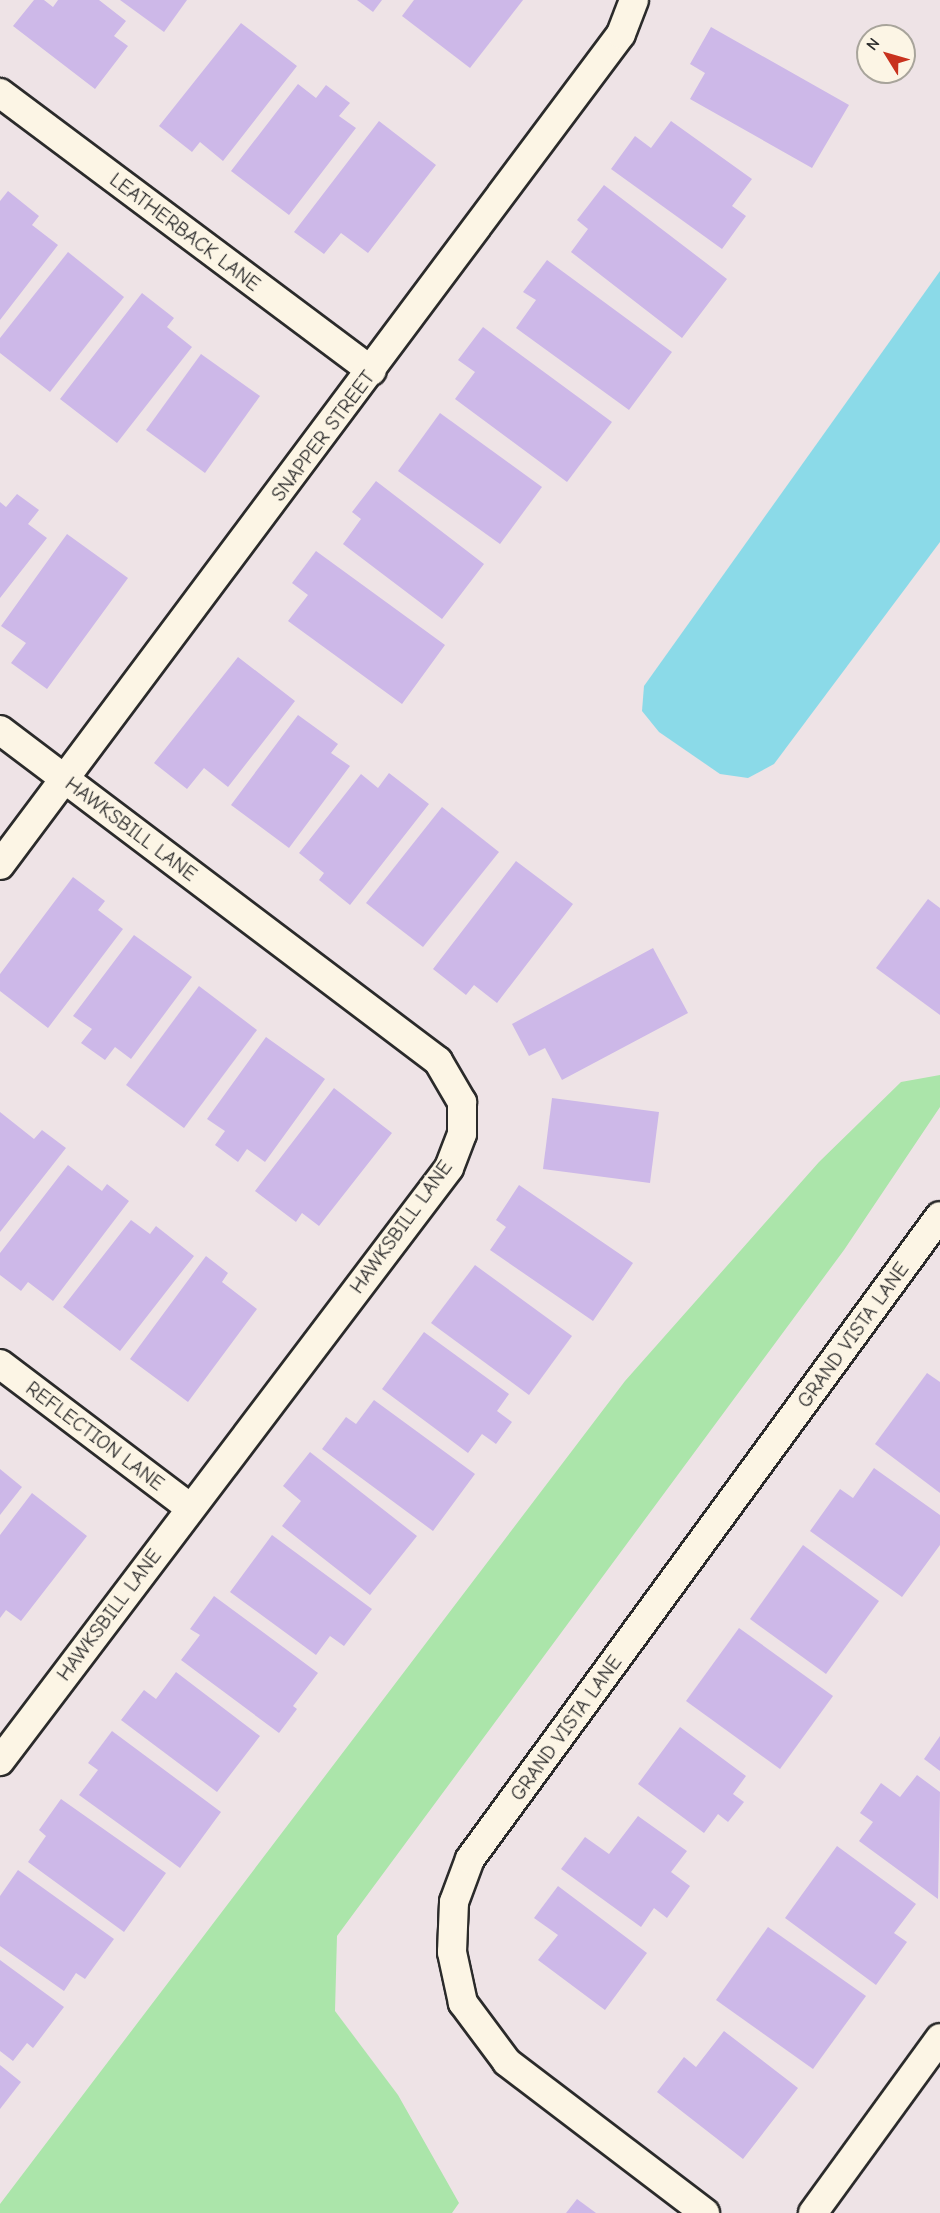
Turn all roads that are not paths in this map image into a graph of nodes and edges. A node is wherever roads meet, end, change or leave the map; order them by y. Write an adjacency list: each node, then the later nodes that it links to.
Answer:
1 (634, 0): 3 (street, SNAPPER STREET)
2 (0, 93): 3 (street, LEATHERBACK LANE)
3 (371, 371): 5 (street, SNAPPER STREET)
4 (0, 730): 5 (street, HAWKSBILL LANE)
5 (65, 779): 6 (street, SNAPPER STREET); 9 (street, HAWKSBILL LANE)
6 (0, 865)
7 (940, 1216): 12 (street, GRAND VISTA LANE)
8 (0, 1364): 9 (street, REFLECTION LANE)
9 (189, 1507): 10 (street, HAWKSBILL LANE)
10 (0, 1761)
11 (940, 2038): 13 (street)
12 (705, 2213)
13 (813, 2213)

